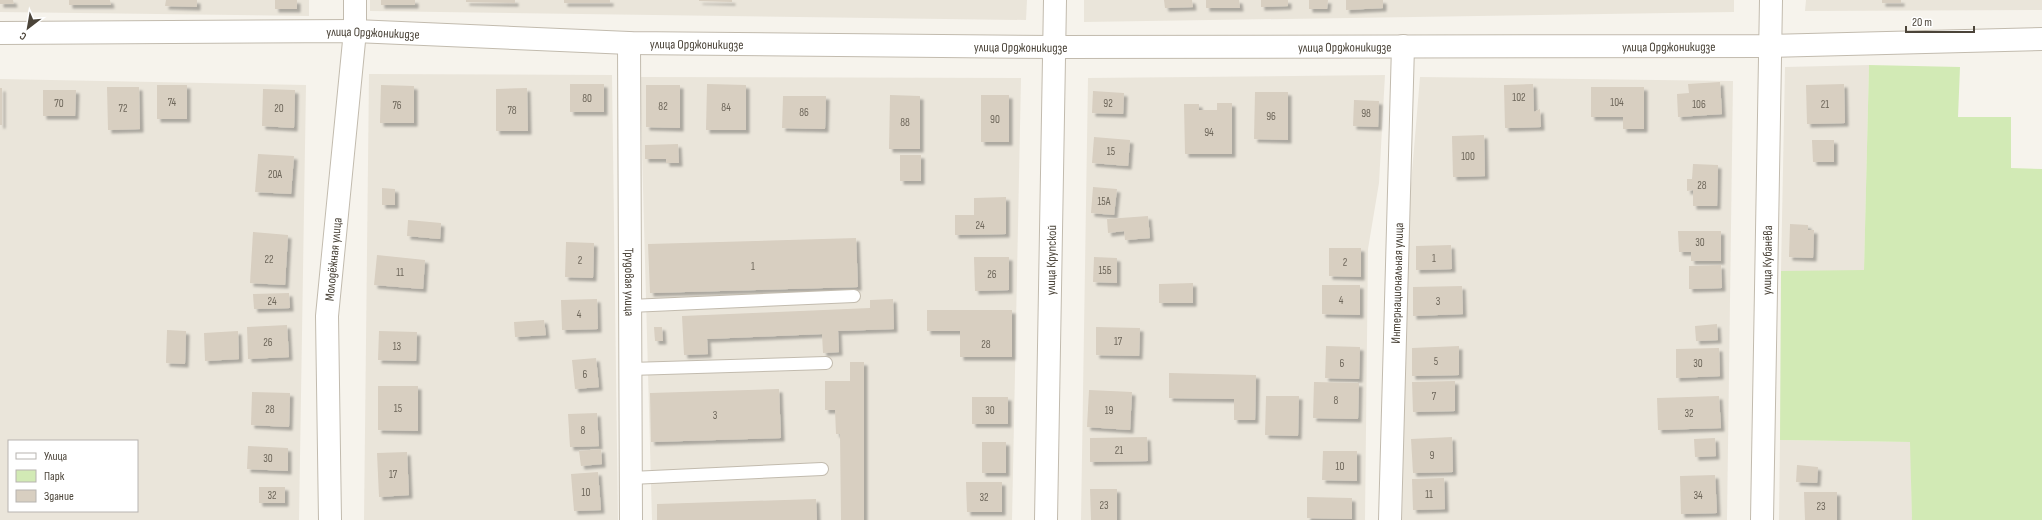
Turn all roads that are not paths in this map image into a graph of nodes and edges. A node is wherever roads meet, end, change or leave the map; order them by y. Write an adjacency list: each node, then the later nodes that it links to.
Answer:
1 (355, 0): 4 (street, Молодёжная улица)
2 (1055, 0): 10 (street, улица Крупской)
3 (1770, 0): 9 (street, улица Кубанёва)
4 (355, 31): 5 (street, улица Орджоникидзе); 7 (street, улица Орджоникидзе); 17 (street, Молодёжная улица)
5 (0, 34)
6 (2042, 39): 9 (street, улица Орджоникидзе)
7 (629, 43): 10 (street, улица Орджоникидзе); 12 (street, Трудовая улица)
8 (1403, 46): 9 (street, улица Орджоникидзе); 10 (street, улица Орджоникидзе); 20 (street, Интернациональная улица)
9 (1769, 46): 21 (street, улица Кубанёва)
10 (1054, 47): 19 (street, улица Крупской)
11 (854, 296): 12 (lane)
12 (630, 306): 14 (street, Трудовая улица)
13 (826, 363): 14 (lane)
14 (630, 368): 16 (street, Трудовая улица)
15 (822, 469): 16 (lane)
16 (631, 478): 18 (street, Трудовая улица)
17 (330, 520)
18 (631, 520)
19 (1046, 520)
20 (1390, 520)
21 (1762, 520)

